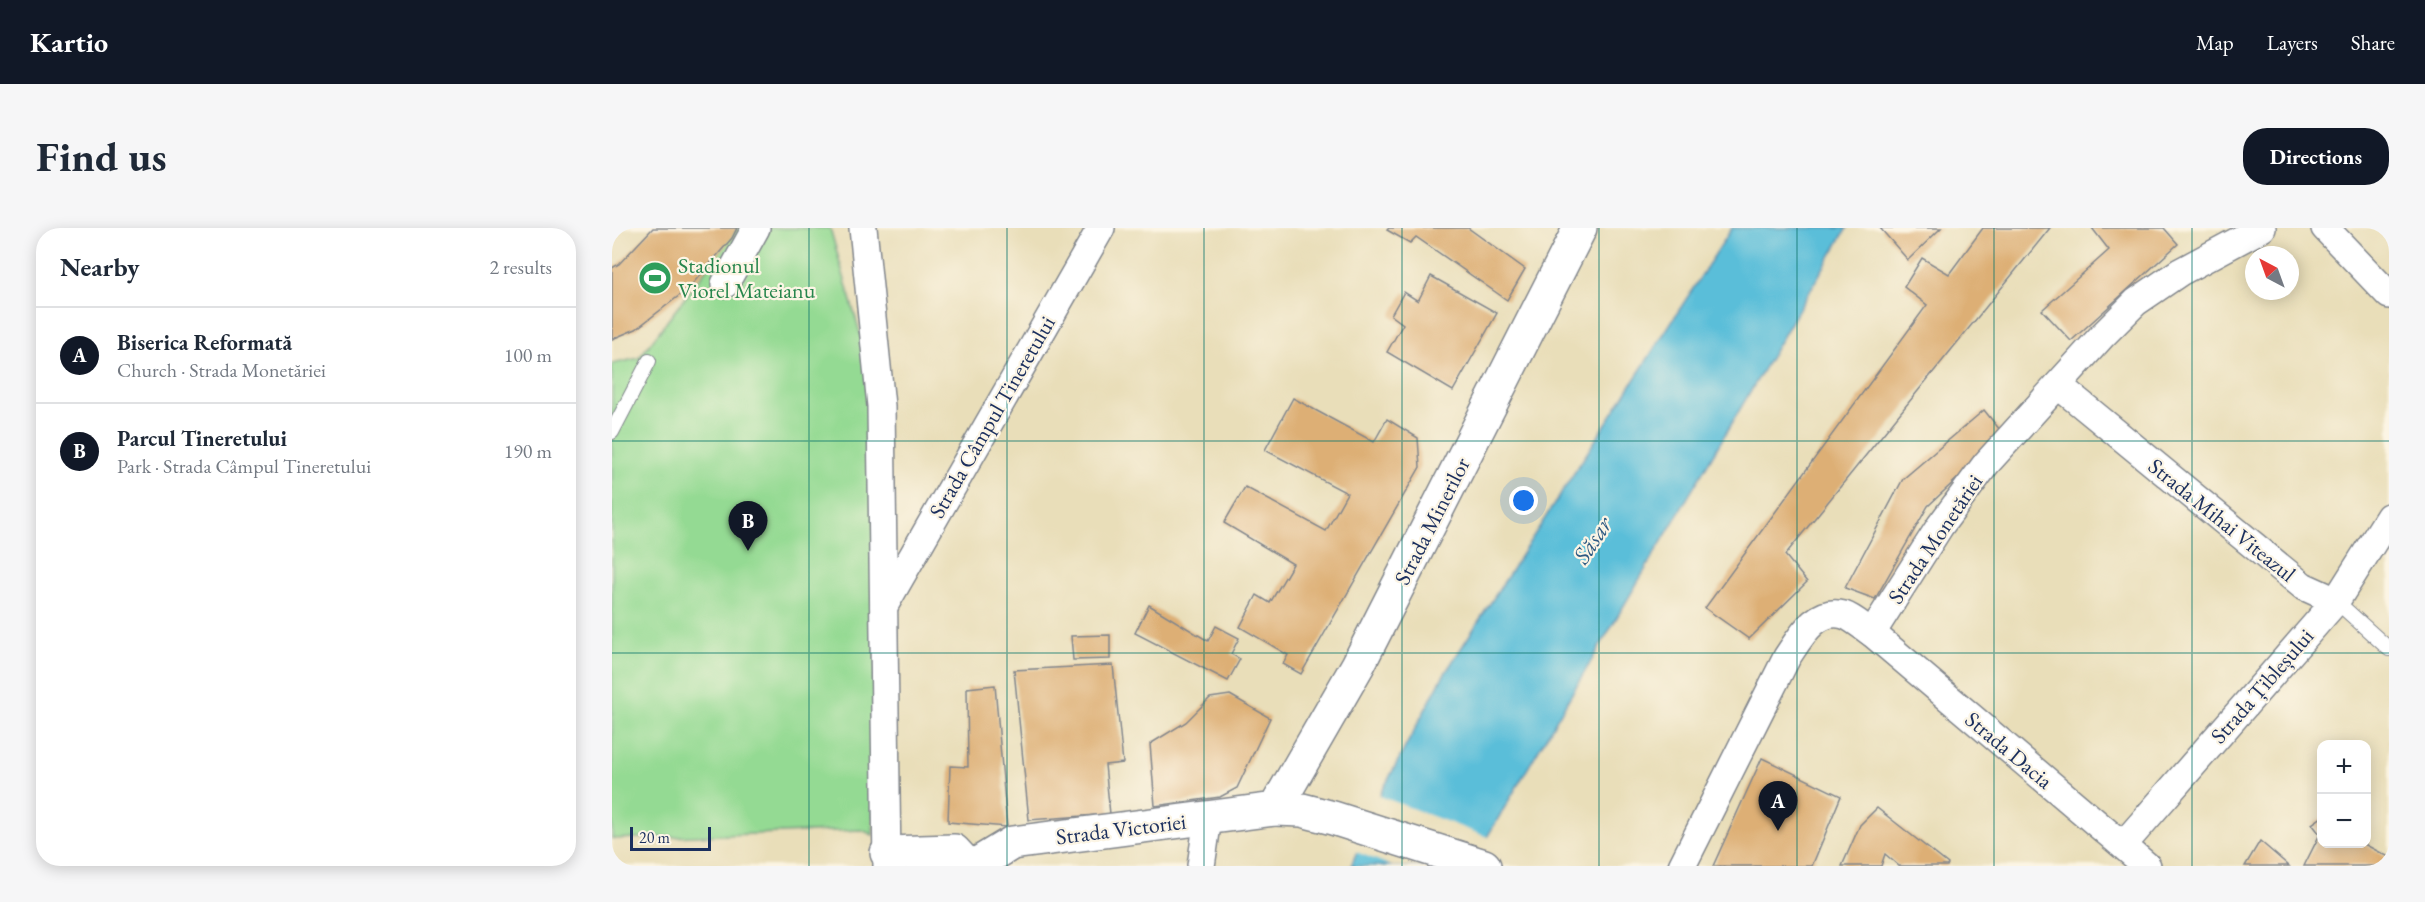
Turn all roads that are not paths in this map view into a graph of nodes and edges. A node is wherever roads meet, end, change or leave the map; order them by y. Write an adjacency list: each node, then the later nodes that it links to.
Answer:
1 (756, 228): 7 (street)
2 (863, 228): 14 (street)
3 (1101, 228): 14 (street, Strada Câmpul Tineretului)
4 (1580, 228): 17 (main road, Strada Minerilor)
5 (2262, 228): 10 (street, Strada Monetăriei)
6 (2325, 228): 8 (street)
7 (725, 284)
8 (2389, 295)
9 (649, 361): 11 (lane)
10 (2058, 385): 13 (street, Strada Mihai Viteazul); 15 (street, Strada Monetăriei)
11 (612, 432)
12 (2389, 517): 13 (street, Strada Țibleșului)
13 (2336, 601): 16 (lane, Strada Mihai Viteazul); 19 (street, Strada Țibleșului)
14 (883, 607): 20 (street)
15 (1872, 633): 19 (street, Strada Dacia); 25 (street)
16 (2389, 649)
17 (1275, 809): 18 (main road, Strada Victoriei); 21 (main road, Strada Victoriei)
18 (1208, 818): 23 (main road, Strada Victoriei); 24 (street)
19 (2123, 845): 26 (street, Strada Dacia)
20 (887, 860): 22 (main road)
21 (1481, 865)
22 (968, 866)
23 (974, 866)
24 (1201, 866)
25 (1682, 866)
26 (2147, 866)

